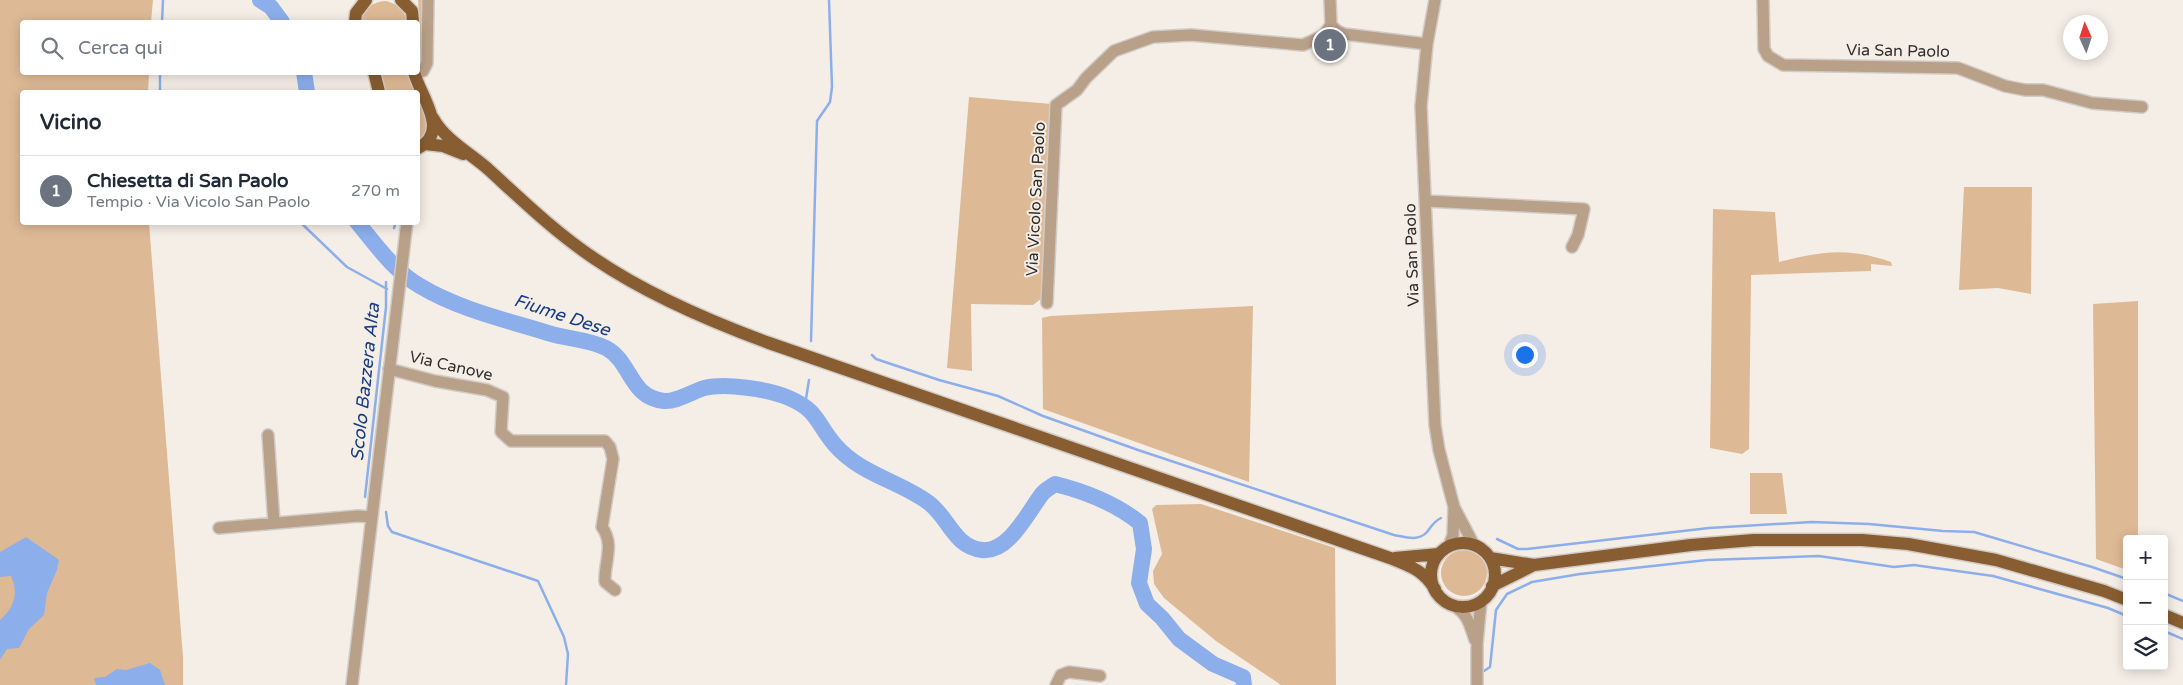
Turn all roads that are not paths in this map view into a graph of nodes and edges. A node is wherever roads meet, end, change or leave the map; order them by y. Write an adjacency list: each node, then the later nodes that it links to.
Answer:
1 (351, 0): 9 (main road)
2 (366, 0): 9 (main road)
3 (401, 0): 8 (main road)
4 (428, 0): 12 (street)
5 (1330, 0): 10 (street)
6 (1435, 0): 11 (street, Via San Paolo)
7 (1763, 0): 18 (street, Via San Paolo)
8 (413, 11)
9 (355, 18)
10 (1331, 25): 11 (street); 26 (street, Via Vicolo San Paolo)
11 (1427, 44): 23 (street, Via San Paolo)
12 (420, 71)
13 (375, 75): 15 (main road)
14 (417, 75): 16 (main road)
15 (378, 90)
16 (420, 90)
17 (420, 92): 19 (main road)
18 (2142, 107)
19 (433, 118): 20 (main road); 22 (main road)
20 (420, 146)
21 (420, 147): 22 (main road)
22 (486, 168): 35 (main road)
23 (1426, 201): 25 (street); 29 (street, Via San Paolo)
24 (407, 225): 27 (street, Via Canove)
25 (1572, 247)
26 (1047, 303)
27 (389, 369): 30 (street, Via Canove); 39 (street, Via Canove)
28 (268, 435): 31 (street)
29 (1454, 506): 33 (street, Via San Paolo); 34 (street, Via San Paolo)
30 (371, 517): 31 (street); 48 (street, Via Canove)
31 (274, 523): 32 (street)
32 (219, 528)
33 (1474, 545): 34 (main road); 36 (main road)
34 (1444, 550): 35 (main road); 40 (main road)
35 (1390, 558): 40 (main road)
36 (1490, 558): 37 (main road); 38 (main road)
37 (1534, 565): 38 (main road); 41 (main road)
38 (1492, 586): 42 (main road)
39 (615, 590)
40 (1434, 590): 43 (main road)
41 (2123, 599)
42 (1481, 600): 43 (main road); 46 (street)
43 (1453, 605): 46 (street)
44 (2168, 617): 45 (main road)
45 (2183, 623)
46 (1476, 644): 50 (street)
47 (1100, 676): 49 (street)
48 (352, 685)
49 (1056, 685)
50 (1477, 685)

